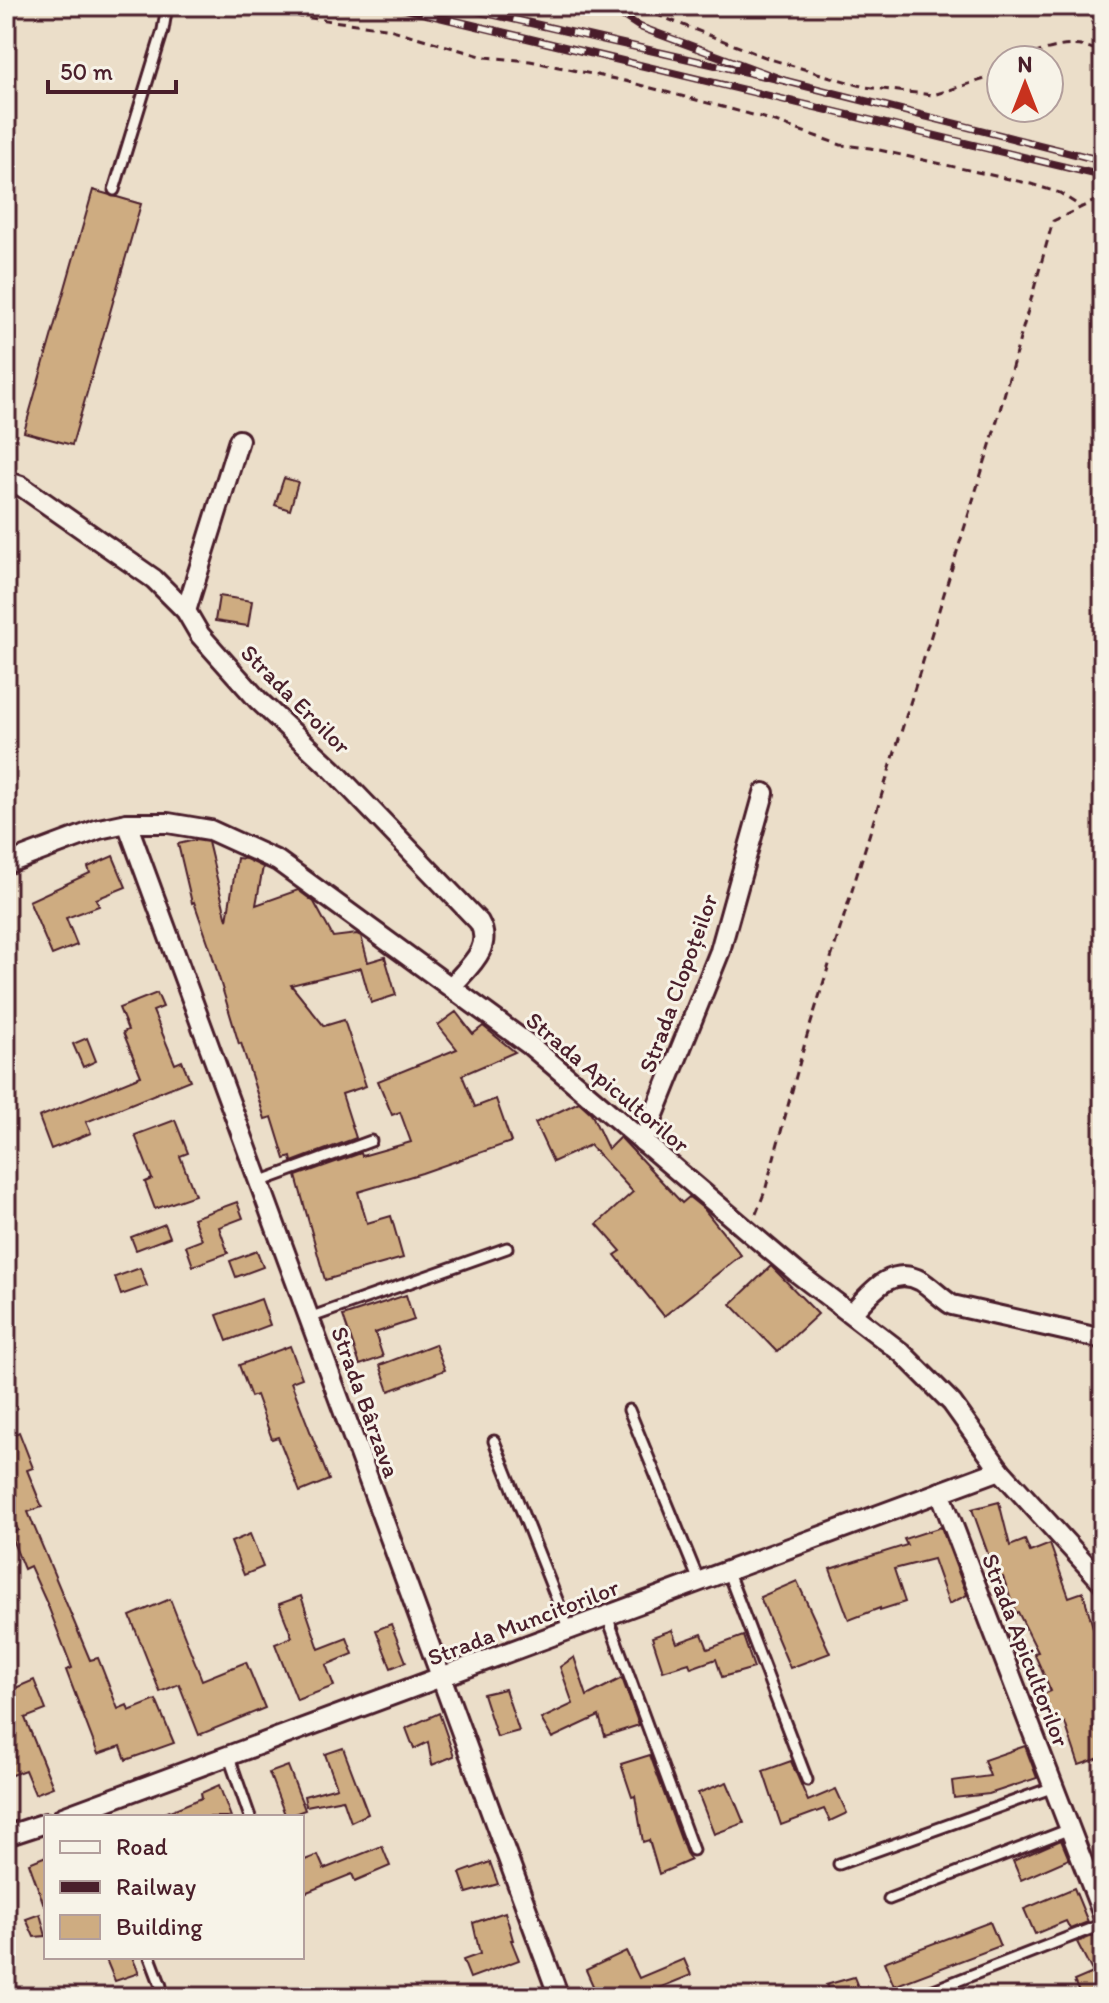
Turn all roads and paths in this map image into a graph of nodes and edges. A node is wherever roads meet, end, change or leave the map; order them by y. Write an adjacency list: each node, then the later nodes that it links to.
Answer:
1 (167, 6): 7 (lane)
2 (268, 6): 9 (path)
3 (644, 6): 6 (path)
4 (1065, 48): 5 (path)
5 (1103, 54)
6 (985, 79)
7 (114, 190)
8 (1103, 197): 9 (path)
9 (1081, 207): 20 (path)
10 (239, 440): 12 (street)
11 (6, 481): 12 (street, Strada Eroilor)
12 (186, 611): 16 (street, Strada Eroilor)
13 (764, 793): 18 (street, Strada Clopoțeilor)
14 (127, 823): 15 (street, Strada Apicultorilor); 16 (street, Strada Apicultorilor); 19 (street, Strada Bârzava)
15 (6, 864)
16 (452, 986): 18 (street, Strada Apicultorilor)
17 (371, 1141): 19 (lane)
18 (643, 1142): 20 (street, Strada Apicultorilor)
19 (259, 1182): 23 (street, Strada Bârzava)
20 (748, 1231): 22 (street, Strada Apicultorilor)
21 (507, 1248): 23 (lane)
22 (852, 1313): 24 (street); 27 (street, Strada Apicultorilor)
23 (309, 1318): 34 (street, Strada Bârzava)
24 (1103, 1339)
25 (629, 1410): 30 (lane)
26 (494, 1441): 33 (lane)
27 (1000, 1470): 28 (street, Strada Muncitorilor); 31 (street, Strada Apicultorilor)
28 (940, 1492): 29 (street, Strada Muncitorilor); 37 (street, Strada Apicultorilor)
29 (727, 1570): 30 (street, Strada Muncitorilor); 36 (lane)
30 (699, 1581): 32 (street, Strada Muncitorilor)
31 (1103, 1583)
32 (607, 1616): 33 (street, Strada Muncitorilor); 44 (lane)
33 (569, 1630): 34 (street, Strada Muncitorilor)
34 (442, 1678): 35 (street, Strada Muncitorilor); 52 (street, Strada Bârzava)
35 (229, 1757): 38 (street, Strada Muncitorilor); 40 (lane)
36 (807, 1780)
37 (1054, 1787): 42 (street, Strada Apicultorilor); 45 (lane)
38 (97, 1812): 39 (street, Strada Muncitorilor)
39 (77, 1815)
40 (249, 1815)
41 (44, 1824): 43 (street)
42 (1070, 1829): 46 (lane); 47 (street, Strada Apicultorilor)
43 (6, 1836)
44 (693, 1850)
45 (839, 1864)
46 (889, 1899)
47 (1103, 1915)
48 (1103, 1924): 51 (lane)
49 (151, 1959): 50 (lane)
50 (161, 1986)
51 (926, 1993)
52 (559, 1997)

